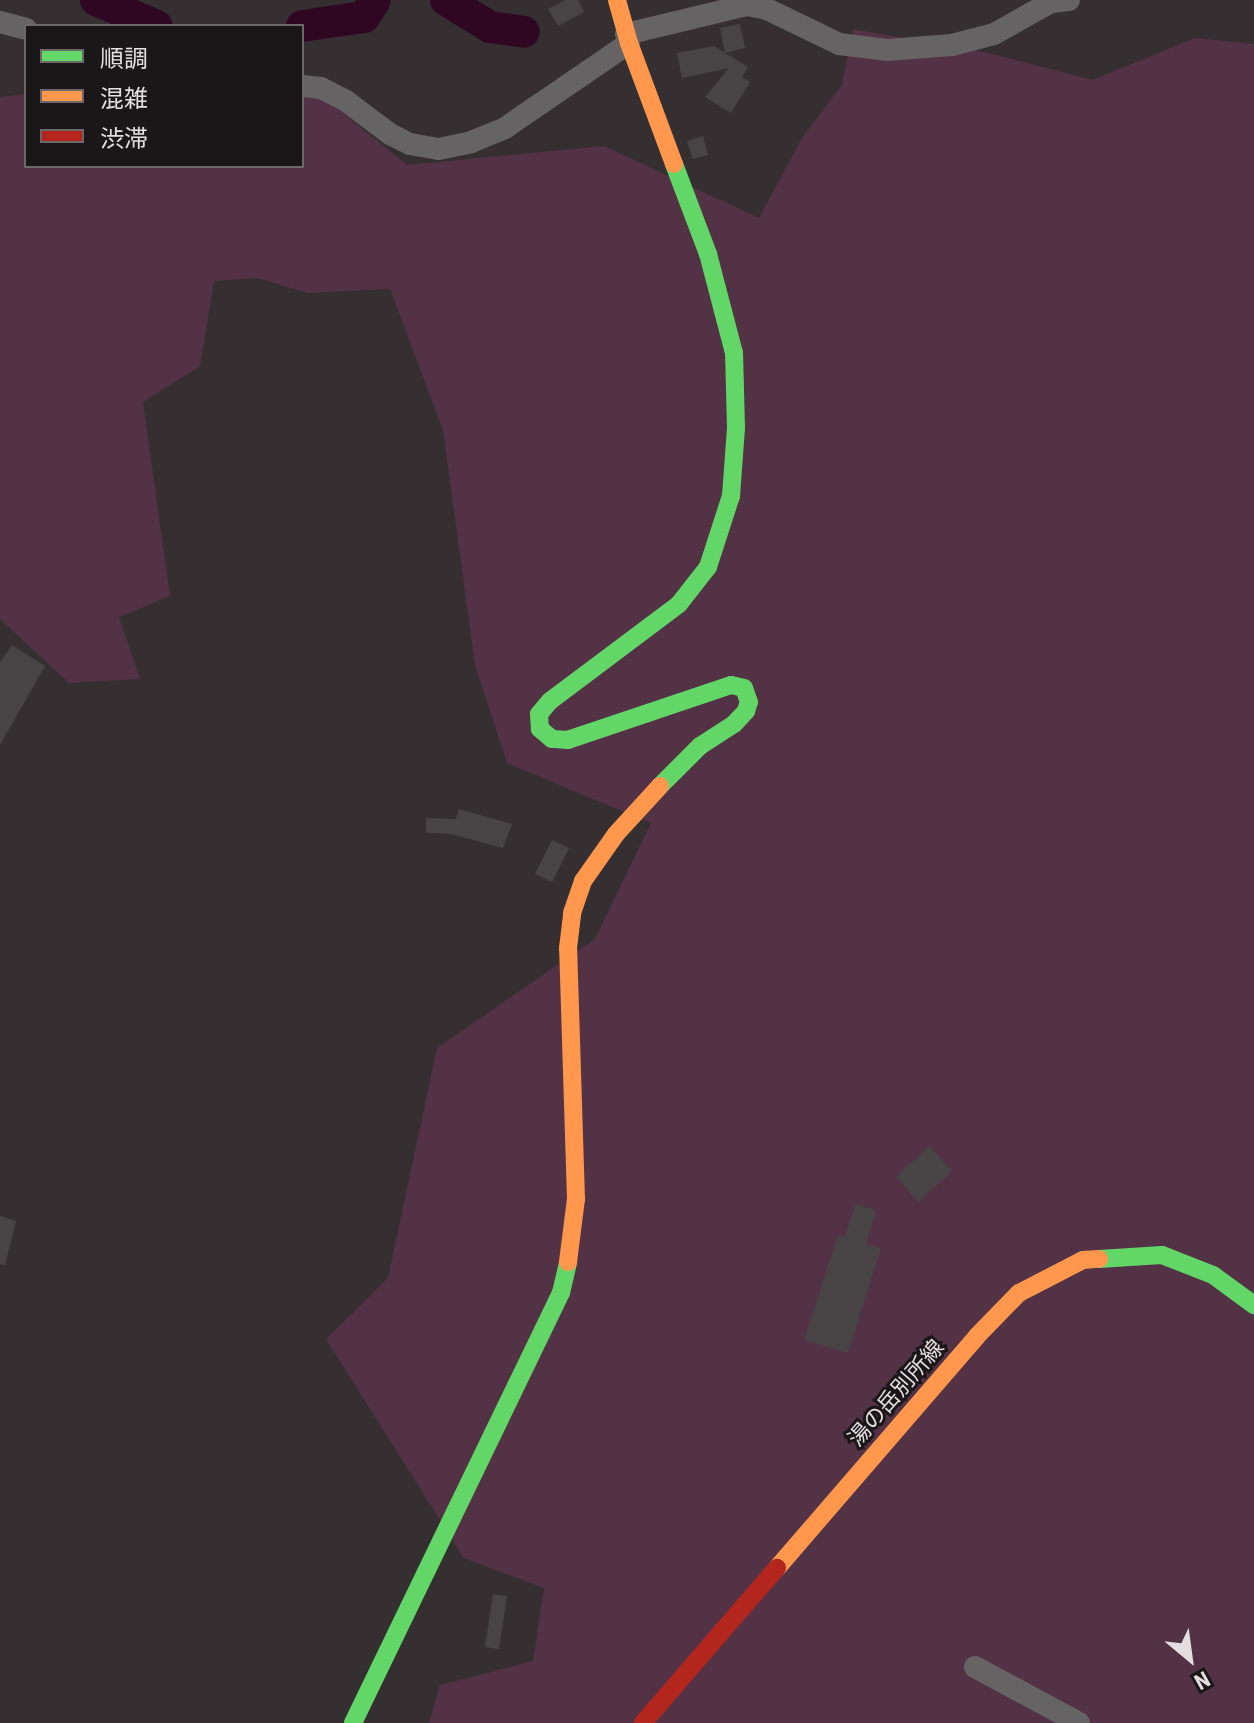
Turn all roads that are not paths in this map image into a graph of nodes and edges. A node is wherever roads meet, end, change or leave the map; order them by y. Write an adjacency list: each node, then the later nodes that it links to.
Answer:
1 (617, 0): 5 (street)
2 (1069, 0): 5 (street)
3 (0, 22): 4 (street)
4 (24, 28)
5 (628, 38): 6 (street); 9 (street)
6 (304, 86)
7 (1254, 1305): 10 (street, 湯の岳別所線)
8 (975, 1667): 11 (street)
9 (353, 1723)
10 (643, 1723)
11 (1079, 1723)

